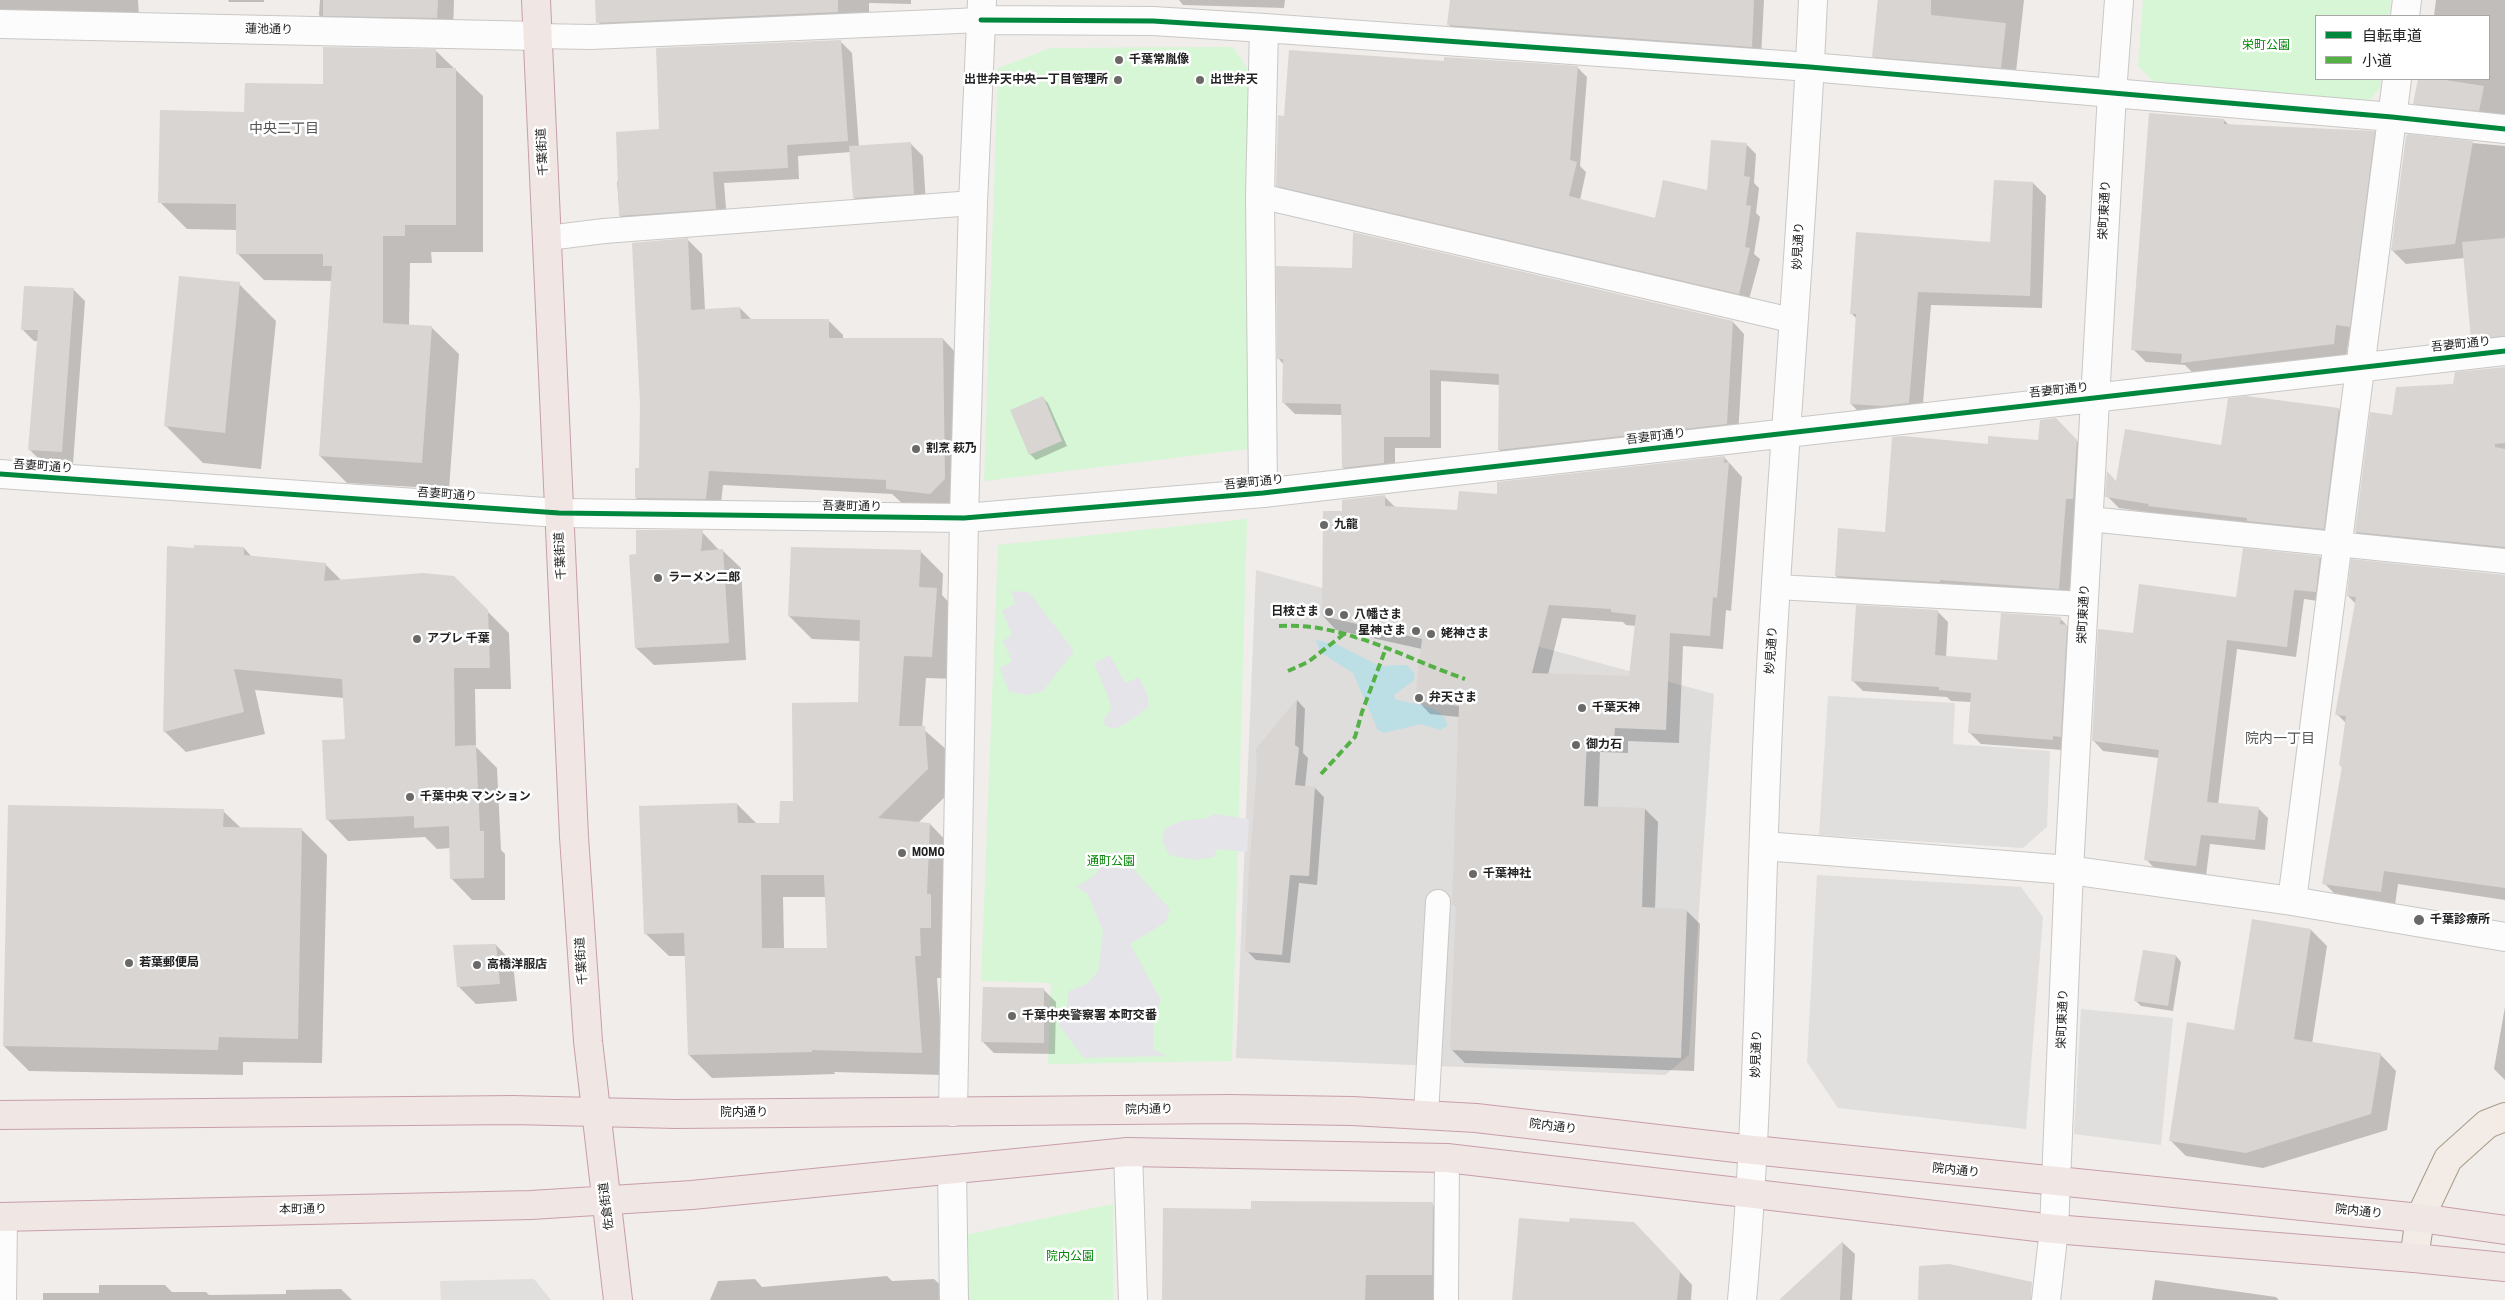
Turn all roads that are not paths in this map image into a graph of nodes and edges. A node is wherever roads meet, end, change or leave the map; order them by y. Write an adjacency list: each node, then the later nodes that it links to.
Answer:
1 (536, 0): 10 (highway, 千葉街道)
2 (1813, 0): 11 (street, 妙見通り)
3 (2119, 0): 13 (street, 栄町東通り)
4 (2407, 0): 7 (street)
5 (981, 10): 6 (street); 10 (lane); 17 (street)
6 (1154, 11): 9 (street)
7 (2405, 15)
8 (0, 24): 10 (street, 蓮池通り)
9 (1264, 28): 11 (street); 16 (street)
10 (538, 36): 18 (highway, 千葉街道)
11 (1810, 67): 13 (street); 19 (street, 妙見通り)
12 (2397, 80): 14 (street)
13 (2112, 93): 14 (street); 22 (street, 栄町東通り)
14 (2392, 117): 15 (street); 21 (street)
15 (2505, 129)
16 (1260, 196): 19 (lane); 25 (street)
17 (973, 203): 18 (lane); 27 (street)
18 (548, 238): 26 (highway, 千葉街道)
19 (1795, 321): 23 (street, 妙見通り)
20 (2505, 351): 21 (street, 吾妻町通り)
21 (2360, 366): 22 (street, 吾妻町通り); 29 (street)
22 (2095, 397): 23 (street, 吾妻町通り); 28 (street, 栄町東通り)
23 (1787, 432): 25 (street, 吾妻町通り); 31 (street, 妙見通り)
24 (0, 474): 26 (street, 吾妻町通り)
25 (1263, 493): 27 (street, 吾妻町通り)
26 (559, 513): 27 (street, 吾妻町通り); 38 (highway, 千葉街道)
27 (964, 518): 39 (street)
28 (2089, 518): 29 (lane); 32 (street, 栄町東通り)
29 (2337, 544): 30 (lane); 35 (street)
30 (2505, 561)
31 (1776, 587): 32 (lane); 33 (street, 妙見通り)
32 (2084, 604): 34 (street, 栄町東通り)
33 (1764, 846): 34 (street); 43 (street, 妙見通り)
34 (2069, 870): 35 (street); 47 (street, 栄町東通り)
35 (2292, 901): 37 (street)
36 (1438, 902): 41 (lane)
37 (2505, 937)
38 (596, 1112): 39 (highway, 院内通り); 40 (highway); 49 (highway, 佐倉街道)
39 (954, 1112): 41 (highway, 院内通り)
40 (0, 1115)
41 (1426, 1115): 43 (highway, 院内通り)
42 (2505, 1116): 51 (main road)
43 (1753, 1150): 47 (highway, 院内通り); 48 (street, 妙見通り)
44 (1128, 1152): 45 (highway); 46 (highway); 59 (street)
45 (1447, 1158): 48 (highway); 60 (lane)
46 (952, 1170): 49 (highway); 58 (street)
47 (2056, 1182): 51 (highway, 院内通り); 52 (street, 栄町東通り)
48 (1752, 1193): 52 (highway); 61 (street, 妙見通り)
49 (607, 1200): 50 (highway, 本町通り); 57 (highway, 佐倉街道)
50 (1, 1214): 56 (street)
51 (2420, 1218): 53 (highway, 院内通り); 54 (main road)
52 (2054, 1229): 54 (highway); 62 (street, 栄町東通り)
53 (2505, 1230)
54 (2414, 1258): 55 (highway)
55 (2505, 1267)
56 (2, 1300)
57 (618, 1300)
58 (954, 1300)
59 (1133, 1300)
60 (1446, 1300)
61 (1742, 1300)
62 (2046, 1300)

